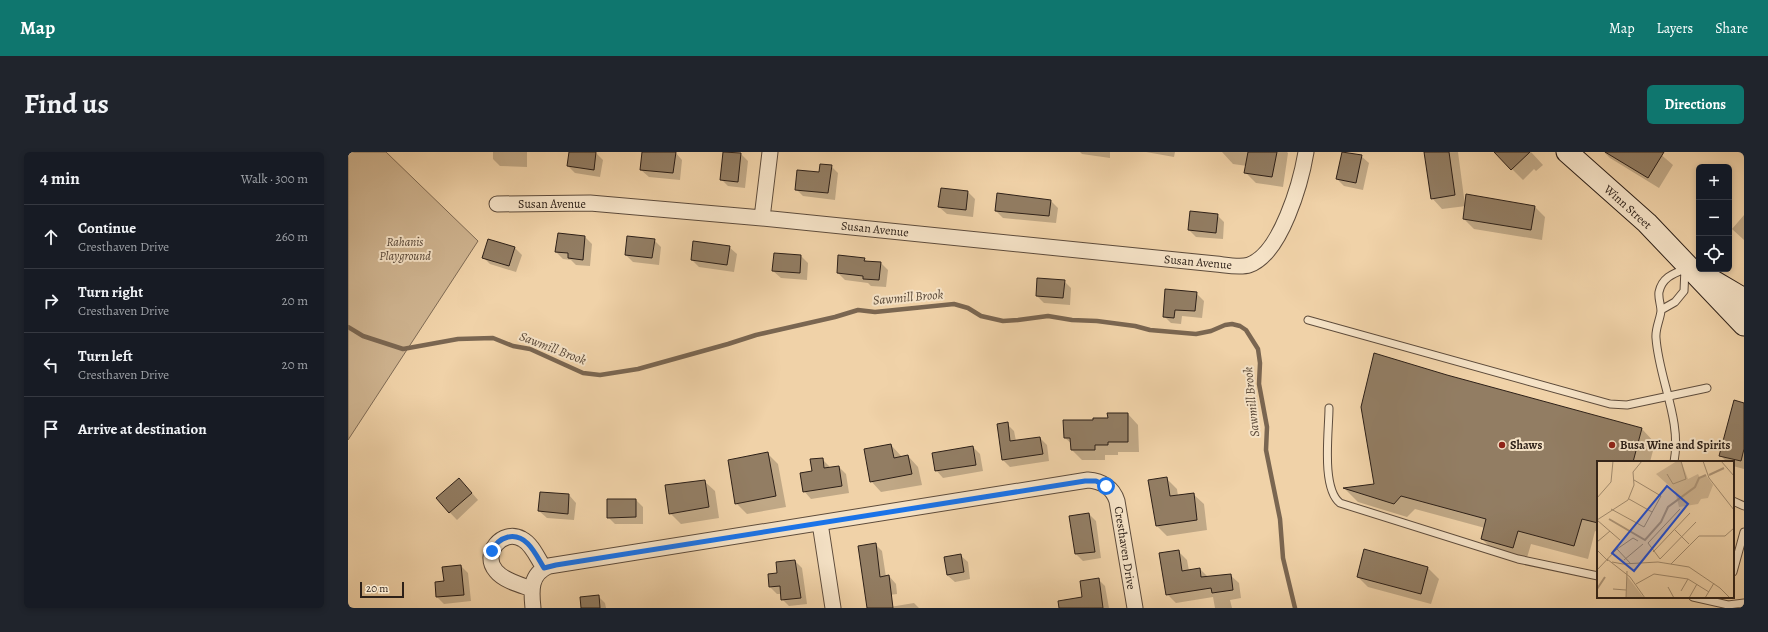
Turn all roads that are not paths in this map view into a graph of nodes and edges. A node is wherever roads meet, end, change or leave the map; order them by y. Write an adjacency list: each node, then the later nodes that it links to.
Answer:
1 (770, 152): 5 (street)
2 (1306, 152): 5 (street, Susan Avenue)
3 (1567, 152): 6 (main road, Winn Street)
4 (497, 204): 5 (street, Susan Avenue)
5 (762, 218)
6 (1686, 266): 7 (main road, Winn Street); 8 (lane); 8 (lane); 10 (main road, Winn Street)
7 (1744, 299)
8 (1661, 310): 12 (lane)
9 (1308, 320): 12 (lane)
10 (1744, 325)
11 (1707, 388): 12 (lane)
12 (1668, 396): 14 (lane)
13 (1329, 408): 21 (lane)
14 (1674, 461)
15 (1734, 501): 16 (lane)
16 (1744, 506)
17 (820, 523): 19 (street, Cresthaven Drive); 27 (street); 28 (street, Cresthaven Drive)
18 (1744, 532): 20 (lane)
19 (544, 568): 22 (street); 22 (street)
20 (1734, 568)
21 (1597, 576)
22 (532, 589): 26 (street)
23 (1704, 598): 24 (lane)
24 (1725, 600): 25 (lane)
25 (1744, 603)
26 (533, 608)
27 (833, 608)
28 (1135, 608)

